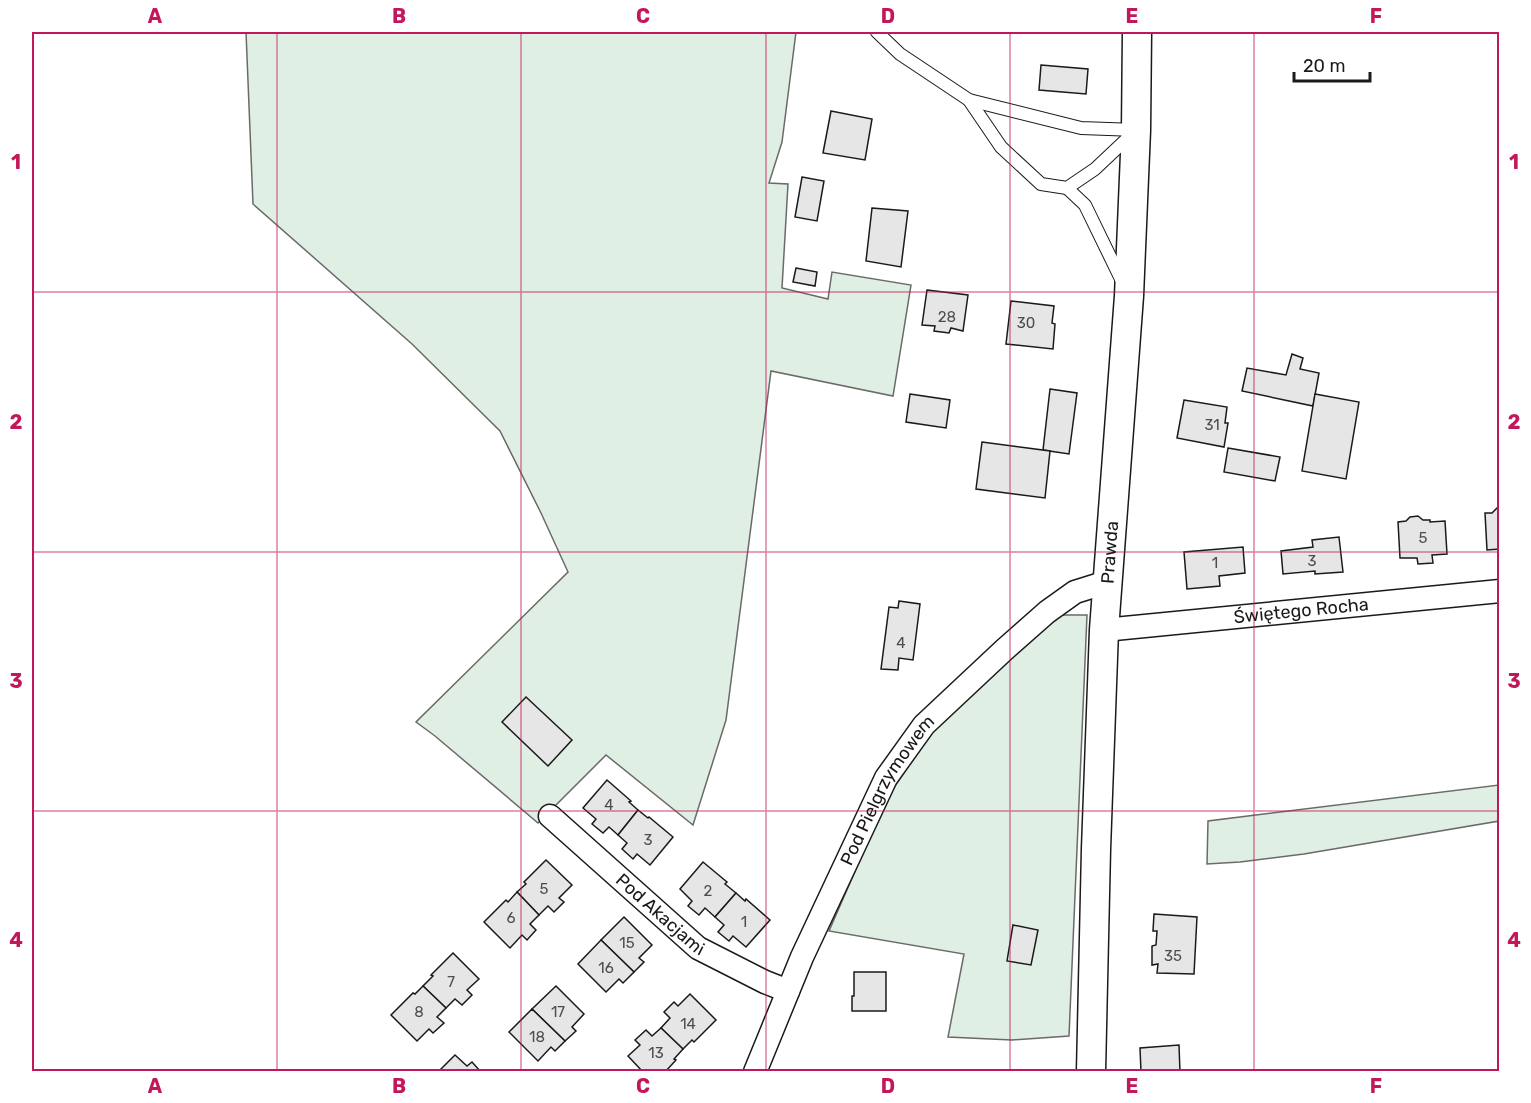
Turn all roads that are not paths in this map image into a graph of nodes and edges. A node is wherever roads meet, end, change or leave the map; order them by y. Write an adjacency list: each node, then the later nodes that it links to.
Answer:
1 (877, 32): 3 (lane)
2 (1137, 32): 4 (street, Prawda)
3 (969, 100): 4 (lane); 5 (lane)
4 (1136, 130): 5 (lane); 6 (street, Prawda)
5 (1067, 188): 6 (lane)
6 (1129, 296): 7 (street, Prawda)
7 (1107, 582): 9 (street, Prawda); 11 (street, Pod Pielgrzymowem)
8 (1500, 591): 9 (street, Świętego Rocha)
9 (1104, 630): 13 (street, Prawda)
10 (550, 816): 11 (street, Pod Akacjami)
11 (788, 991): 12 (street, Pod Pielgrzymowem)
12 (755, 1071)
13 (1091, 1071)

